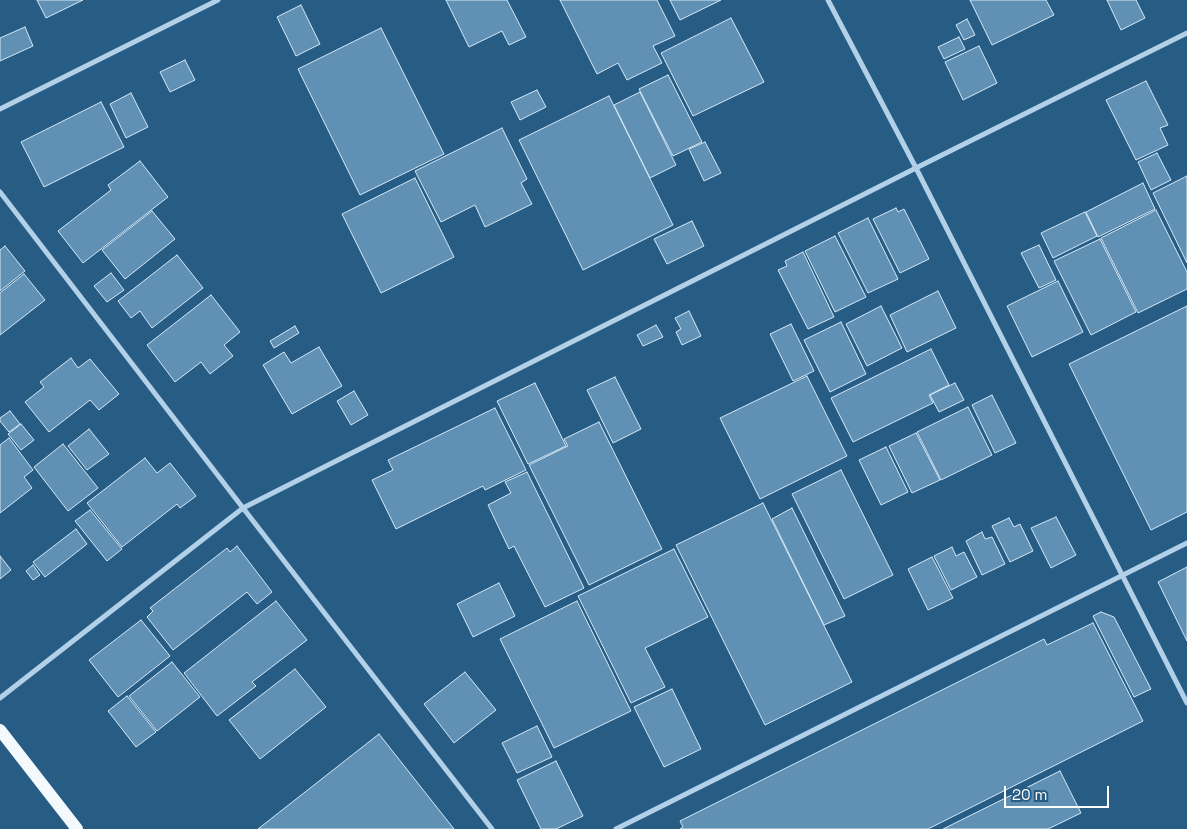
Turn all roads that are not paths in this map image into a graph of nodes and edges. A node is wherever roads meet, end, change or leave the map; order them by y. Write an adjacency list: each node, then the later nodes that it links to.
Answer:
1 (218, 0): 4 (street)
2 (828, 0): 5 (street)
3 (1187, 33): 5 (street)
4 (0, 109)
5 (916, 168): 7 (street); 9 (street)
6 (0, 192): 7 (street)
7 (243, 508): 10 (street); 14 (street)
8 (1187, 543): 9 (street)
9 (1122, 576): 11 (street); 15 (street)
10 (0, 698)
11 (1187, 703)
12 (0, 730): 13 (main road)
13 (77, 829)
14 (492, 829)
15 (616, 829)

